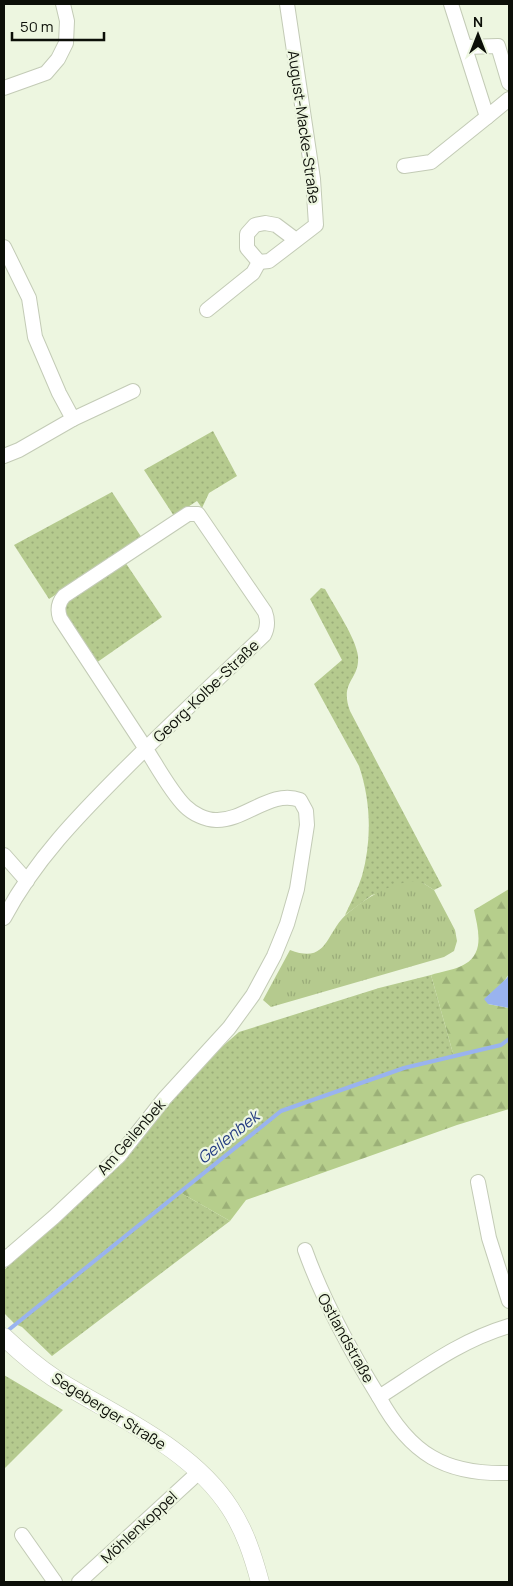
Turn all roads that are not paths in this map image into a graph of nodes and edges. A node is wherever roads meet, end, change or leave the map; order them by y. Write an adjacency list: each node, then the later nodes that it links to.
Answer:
1 (63, 4): 7 (street)
2 (287, 4): 11 (street, August-Macke-Straße)
3 (451, 4): 5 (street)
4 (503, 44): 5 (street); 6 (street)
5 (466, 47): 9 (street)
6 (509, 84)
7 (4, 88)
8 (509, 99): 9 (street)
9 (487, 117): 10 (street)
10 (404, 166)
11 (296, 240): 13 (street, August-Macke-Straße); 13 (street)
12 (4, 247): 16 (street)
13 (258, 262): 14 (street, August-Macke-Straße)
14 (207, 310)
15 (133, 391): 16 (street)
16 (73, 420): 17 (street)
17 (4, 456)
18 (146, 748): 18 (street, Georg-Kolbe-Straße); 20 (street); 22 (street, Georg-Kolbe-Straße)
19 (4, 855): 20 (street)
20 (27, 881): 21 (street)
21 (4, 918)
22 (229, 1028): 25 (street, Am Geilenbek)
23 (478, 1182): 26 (street)
24 (305, 1250): 29 (street, Ostlandstraße)
25 (4, 1260)
26 (509, 1300)
27 (509, 1326): 29 (street, Ostlandstraße)
28 (8, 1341): 30 (main road, Segeberger Straße)
29 (380, 1397): 31 (street)
30 (199, 1472): 34 (street, Möhlenkoppel); 35 (main road, Segeberger Straße)
31 (509, 1473)
32 (22, 1535): 33 (street)
33 (55, 1582)
34 (78, 1582)
35 (260, 1582)

